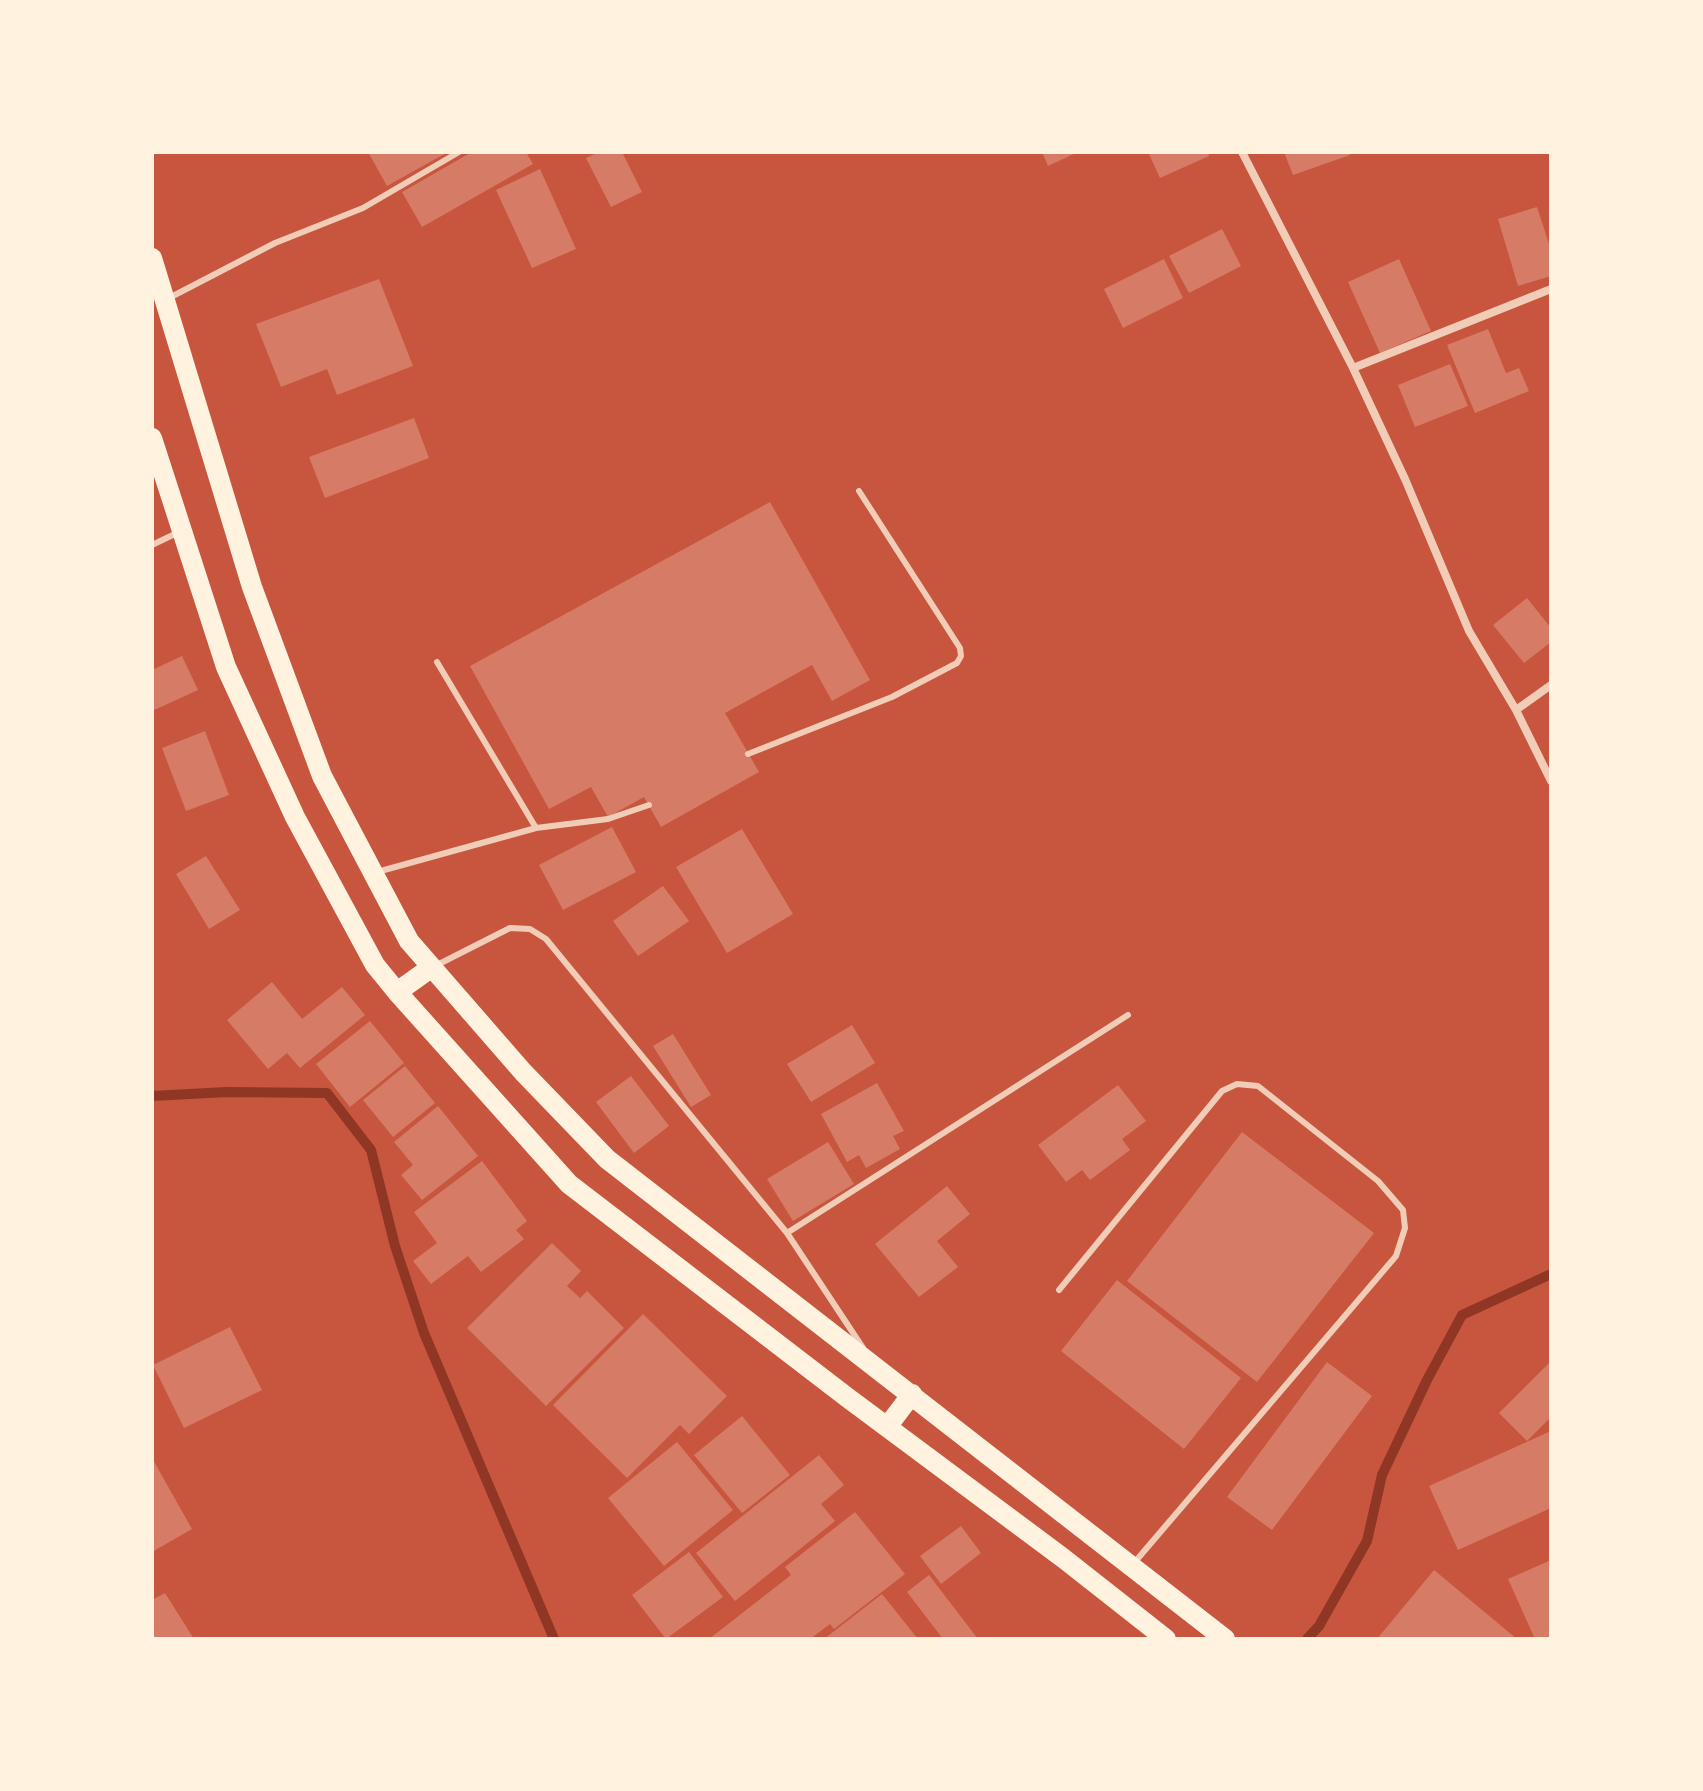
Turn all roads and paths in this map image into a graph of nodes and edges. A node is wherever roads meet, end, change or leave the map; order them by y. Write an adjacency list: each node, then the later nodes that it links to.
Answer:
1 (459, 152): 5 (lane)
2 (1242, 152): 6 (street)
3 (152, 258): 5 (main road)
4 (1551, 289): 6 (street)
5 (165, 300): 18 (main road)
6 (1353, 368): 13 (street)
7 (152, 438): 9 (main road)
8 (859, 491): 14 (lane)
9 (182, 531): 10 (lane); 20 (main road)
10 (152, 545)
11 (437, 662): 17 (lane)
12 (1551, 685): 13 (street)
13 (1516, 710): 15 (street)
14 (748, 754)
15 (1551, 781)
16 (649, 805): 17 (lane)
17 (536, 828): 18 (lane)
18 (373, 873): 19 (main road)
19 (432, 967): 20 (main road); 22 (lane); 24 (main road)
20 (397, 992): 26 (main road)
21 (1128, 1015): 22 (lane)
22 (787, 1233): 24 (lane)
23 (1059, 1290): 27 (lane)
24 (876, 1367): 25 (main road)
25 (912, 1394): 26 (main road); 27 (main road)
26 (887, 1427): 28 (main road)
27 (1132, 1566): 29 (main road)
28 (1166, 1639)
29 (1225, 1639)

